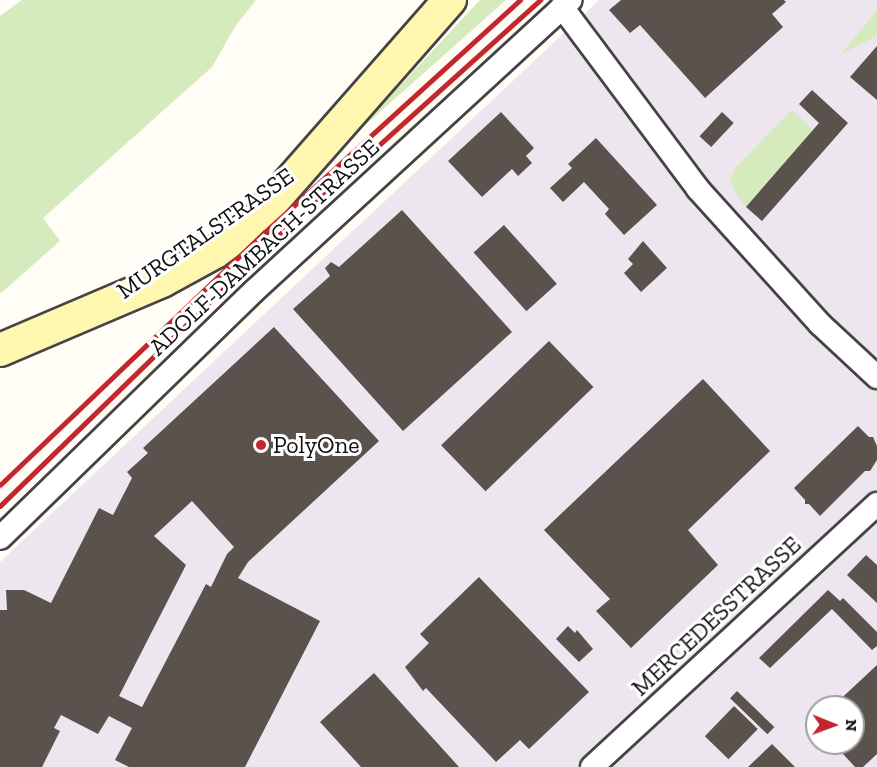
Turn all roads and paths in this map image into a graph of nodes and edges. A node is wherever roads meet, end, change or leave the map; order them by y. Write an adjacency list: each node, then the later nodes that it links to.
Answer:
1 (450, 0): 3 (street, MURGTALSTRASSE)
2 (566, 4): 4 (street); 6 (street, ADOLF-DAMBACH-STRASSE)
3 (0, 350)
4 (877, 377)
5 (877, 504): 7 (street, MERCEDESSTRASSE)
6 (0, 538)
7 (592, 767)

